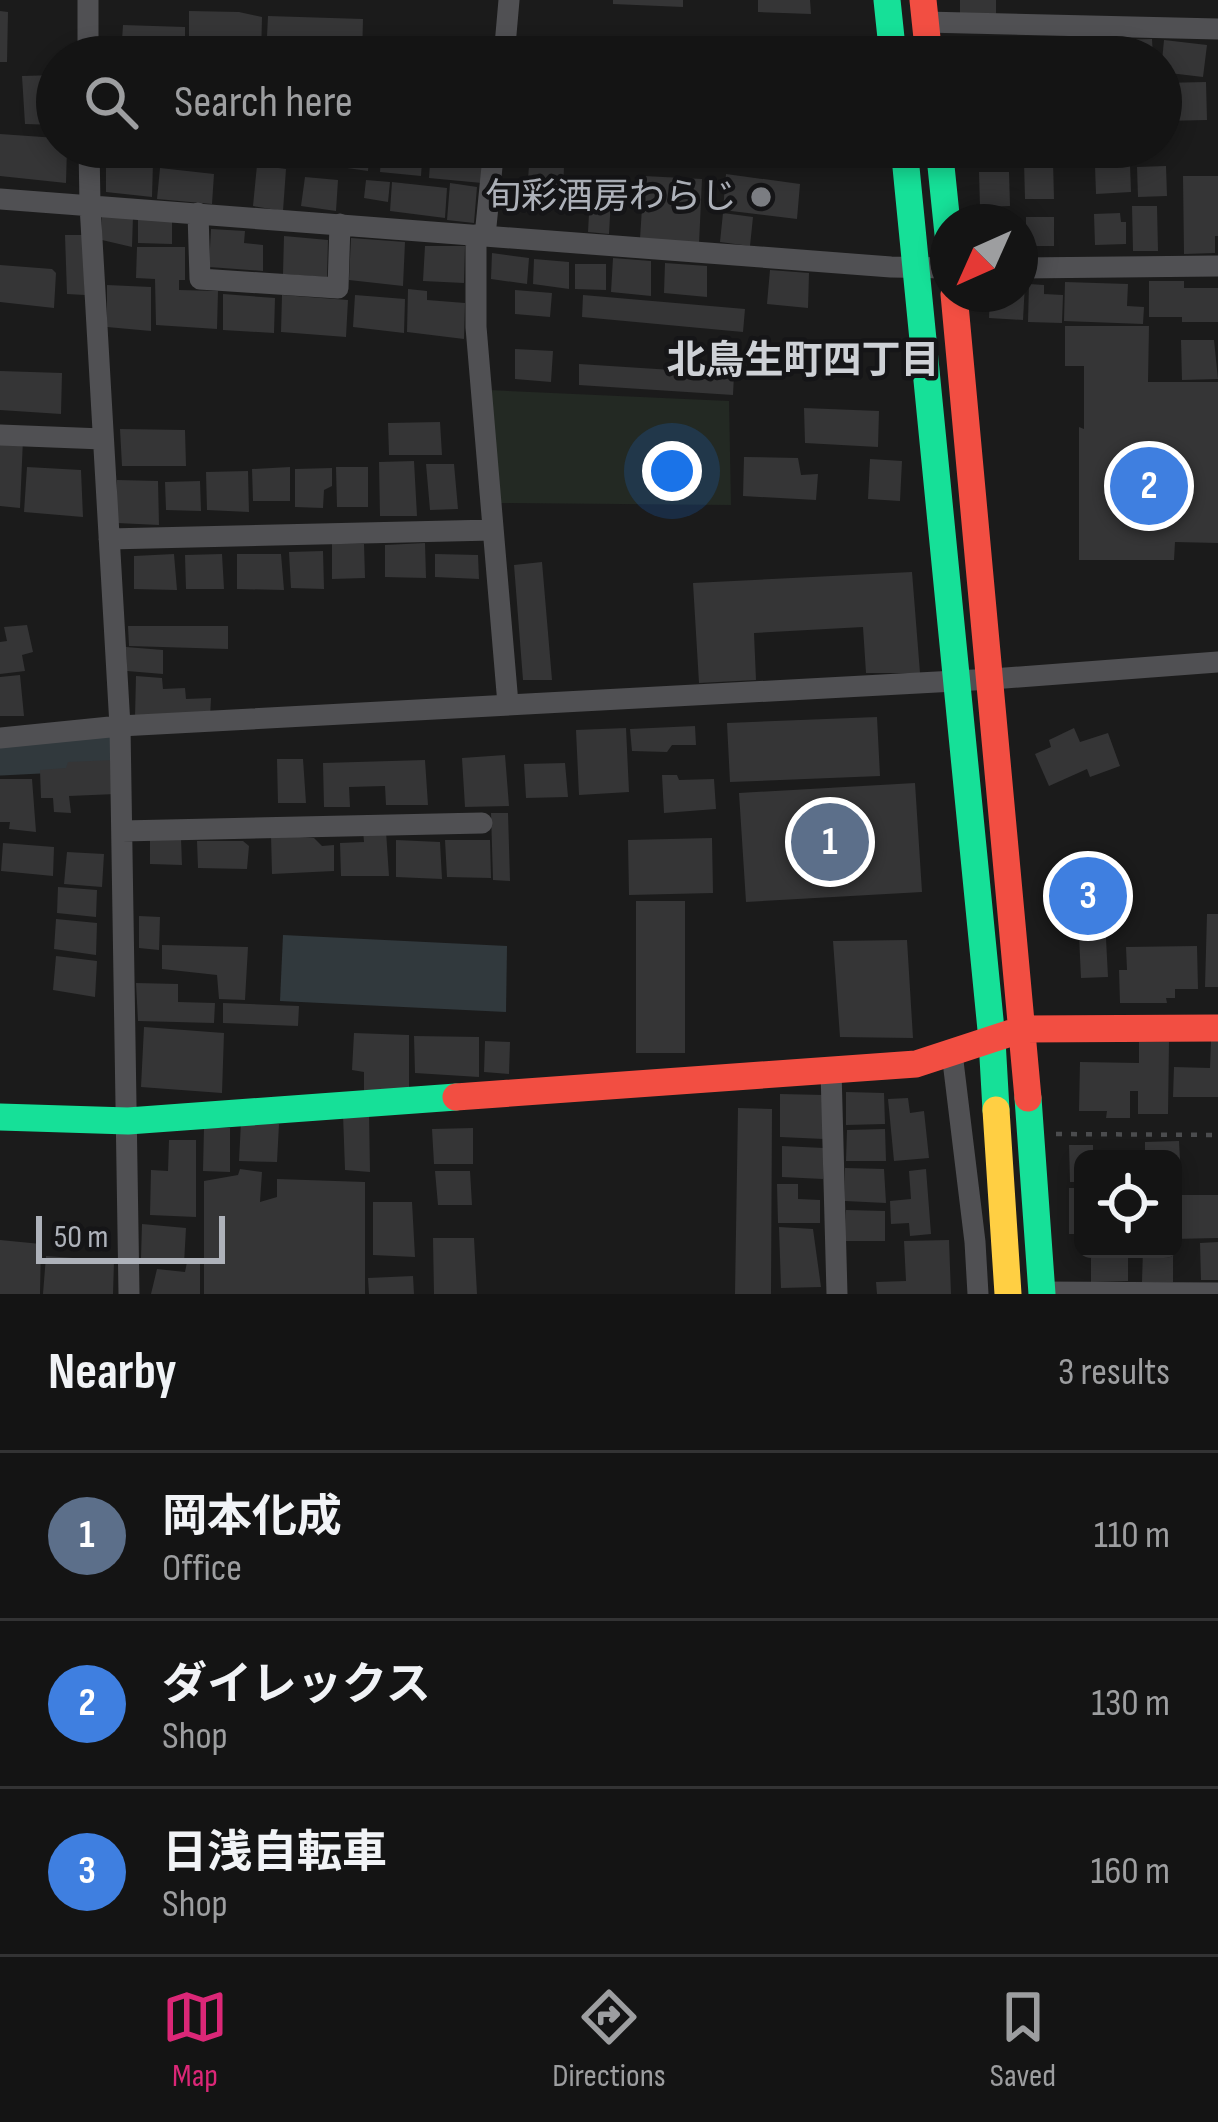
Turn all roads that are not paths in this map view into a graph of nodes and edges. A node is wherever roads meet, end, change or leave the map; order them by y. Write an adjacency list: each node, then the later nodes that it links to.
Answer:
1 (88, 0): 6 (street)
2 (509, 0): 7 (street)
3 (887, 0): 8 (street)
4 (924, 11): 5 (street)
5 (1218, 29)
6 (88, 36)
7 (506, 36)
8 (891, 36)
9 (89, 168): 15 (street)
10 (491, 168): 18 (street)
11 (906, 168): 20 (street)
12 (941, 168): 14 (street)
13 (0, 199): 15 (street)
14 (945, 204)
15 (90, 205): 16 (street); 25 (street)
16 (198, 214): 17 (street); 17 (street)
17 (340, 224): 18 (street)
18 (481, 235): 20 (street); 26 (street)
19 (1218, 266): 22 (street)
20 (917, 268): 21 (street); 29 (street)
21 (930, 268)
22 (1038, 268)
23 (956, 312): 30 (street)
24 (0, 435): 25 (street)
25 (103, 440): 27 (street)
26 (493, 530): 27 (street); 31 (street)
27 (109, 539): 32 (street)
28 (1218, 662): 30 (street)
29 (956, 679): 30 (street); 31 (street); 38 (street)
30 (992, 679): 37 (street)
31 (508, 704): 32 (street)
32 (120, 726): 33 (street); 35 (street)
33 (0, 738)
34 (482, 823): 35 (street)
35 (122, 831): 42 (street)
36 (1218, 1028): 37 (street)
37 (1023, 1030): 38 (street); 43 (street)
38 (992, 1040): 39 (street); 48 (street)
39 (952, 1053): 40 (street); 47 (street)
40 (831, 1070): 42 (street); 46 (street)
41 (0, 1117): 42 (street)
42 (128, 1120): 45 (street)
43 (1042, 1293): 44 (street)
44 (1218, 1293)
45 (129, 1294)
46 (836, 1294)
47 (978, 1294)
48 (1008, 1294)

